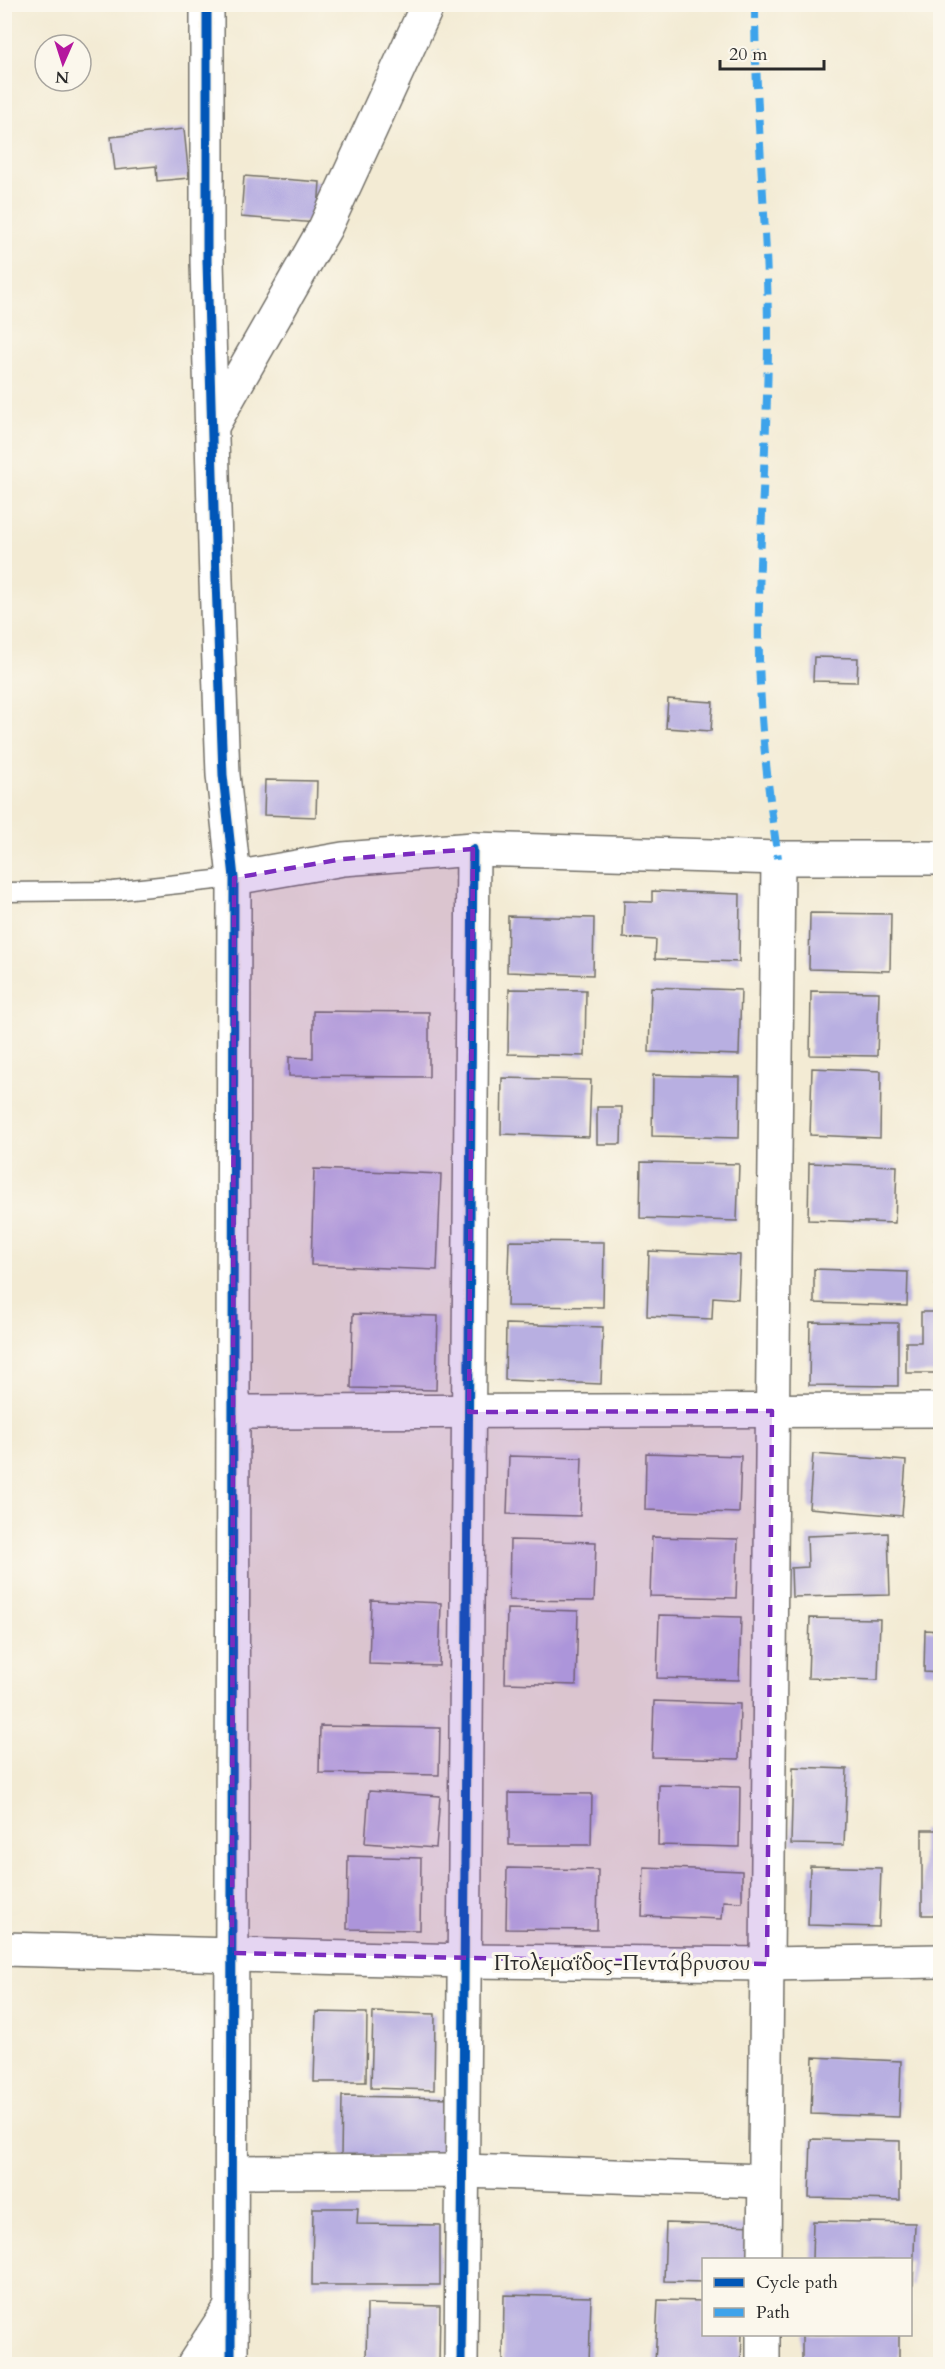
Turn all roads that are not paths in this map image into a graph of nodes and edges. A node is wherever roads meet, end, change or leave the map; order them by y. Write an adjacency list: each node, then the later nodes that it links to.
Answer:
1 (207, 4): 3 (street)
2 (428, 4): 3 (street)
3 (212, 428): 7 (street)
4 (473, 849): 5 (street); 7 (street); 12 (street)
5 (778, 858): 6 (street); 10 (street)
6 (940, 858)
7 (234, 878): 8 (lane); 11 (street)
8 (4, 892)
9 (940, 1410): 10 (street)
10 (772, 1411): 12 (street); 17 (street)
11 (233, 1412): 12 (street); 14 (street)
12 (469, 1412): 16 (street)
13 (4, 1949): 14 (street, Πτολεμαΐδος-Πεντάβρυσου)
14 (232, 1953): 16 (street, Πτολεμαΐδος-Πεντάβρυσου); 19 (street)
15 (940, 1960): 17 (street, Πτολεμαΐδος-Πεντάβρυσου)
16 (465, 1962): 17 (street, Πτολεμαΐδος-Πεντάβρυσου); 18 (street)
17 (766, 1964): 20 (street)
18 (463, 2171): 19 (street); 20 (street); 26 (street)
19 (232, 2172): 22 (street)
20 (764, 2181): 21 (street)
21 (764, 2258)
22 (231, 2307): 24 (street); 25 (street)
23 (763, 2336): 27 (street)
24 (194, 2364)
25 (231, 2364)
26 (461, 2364)
27 (763, 2364)

